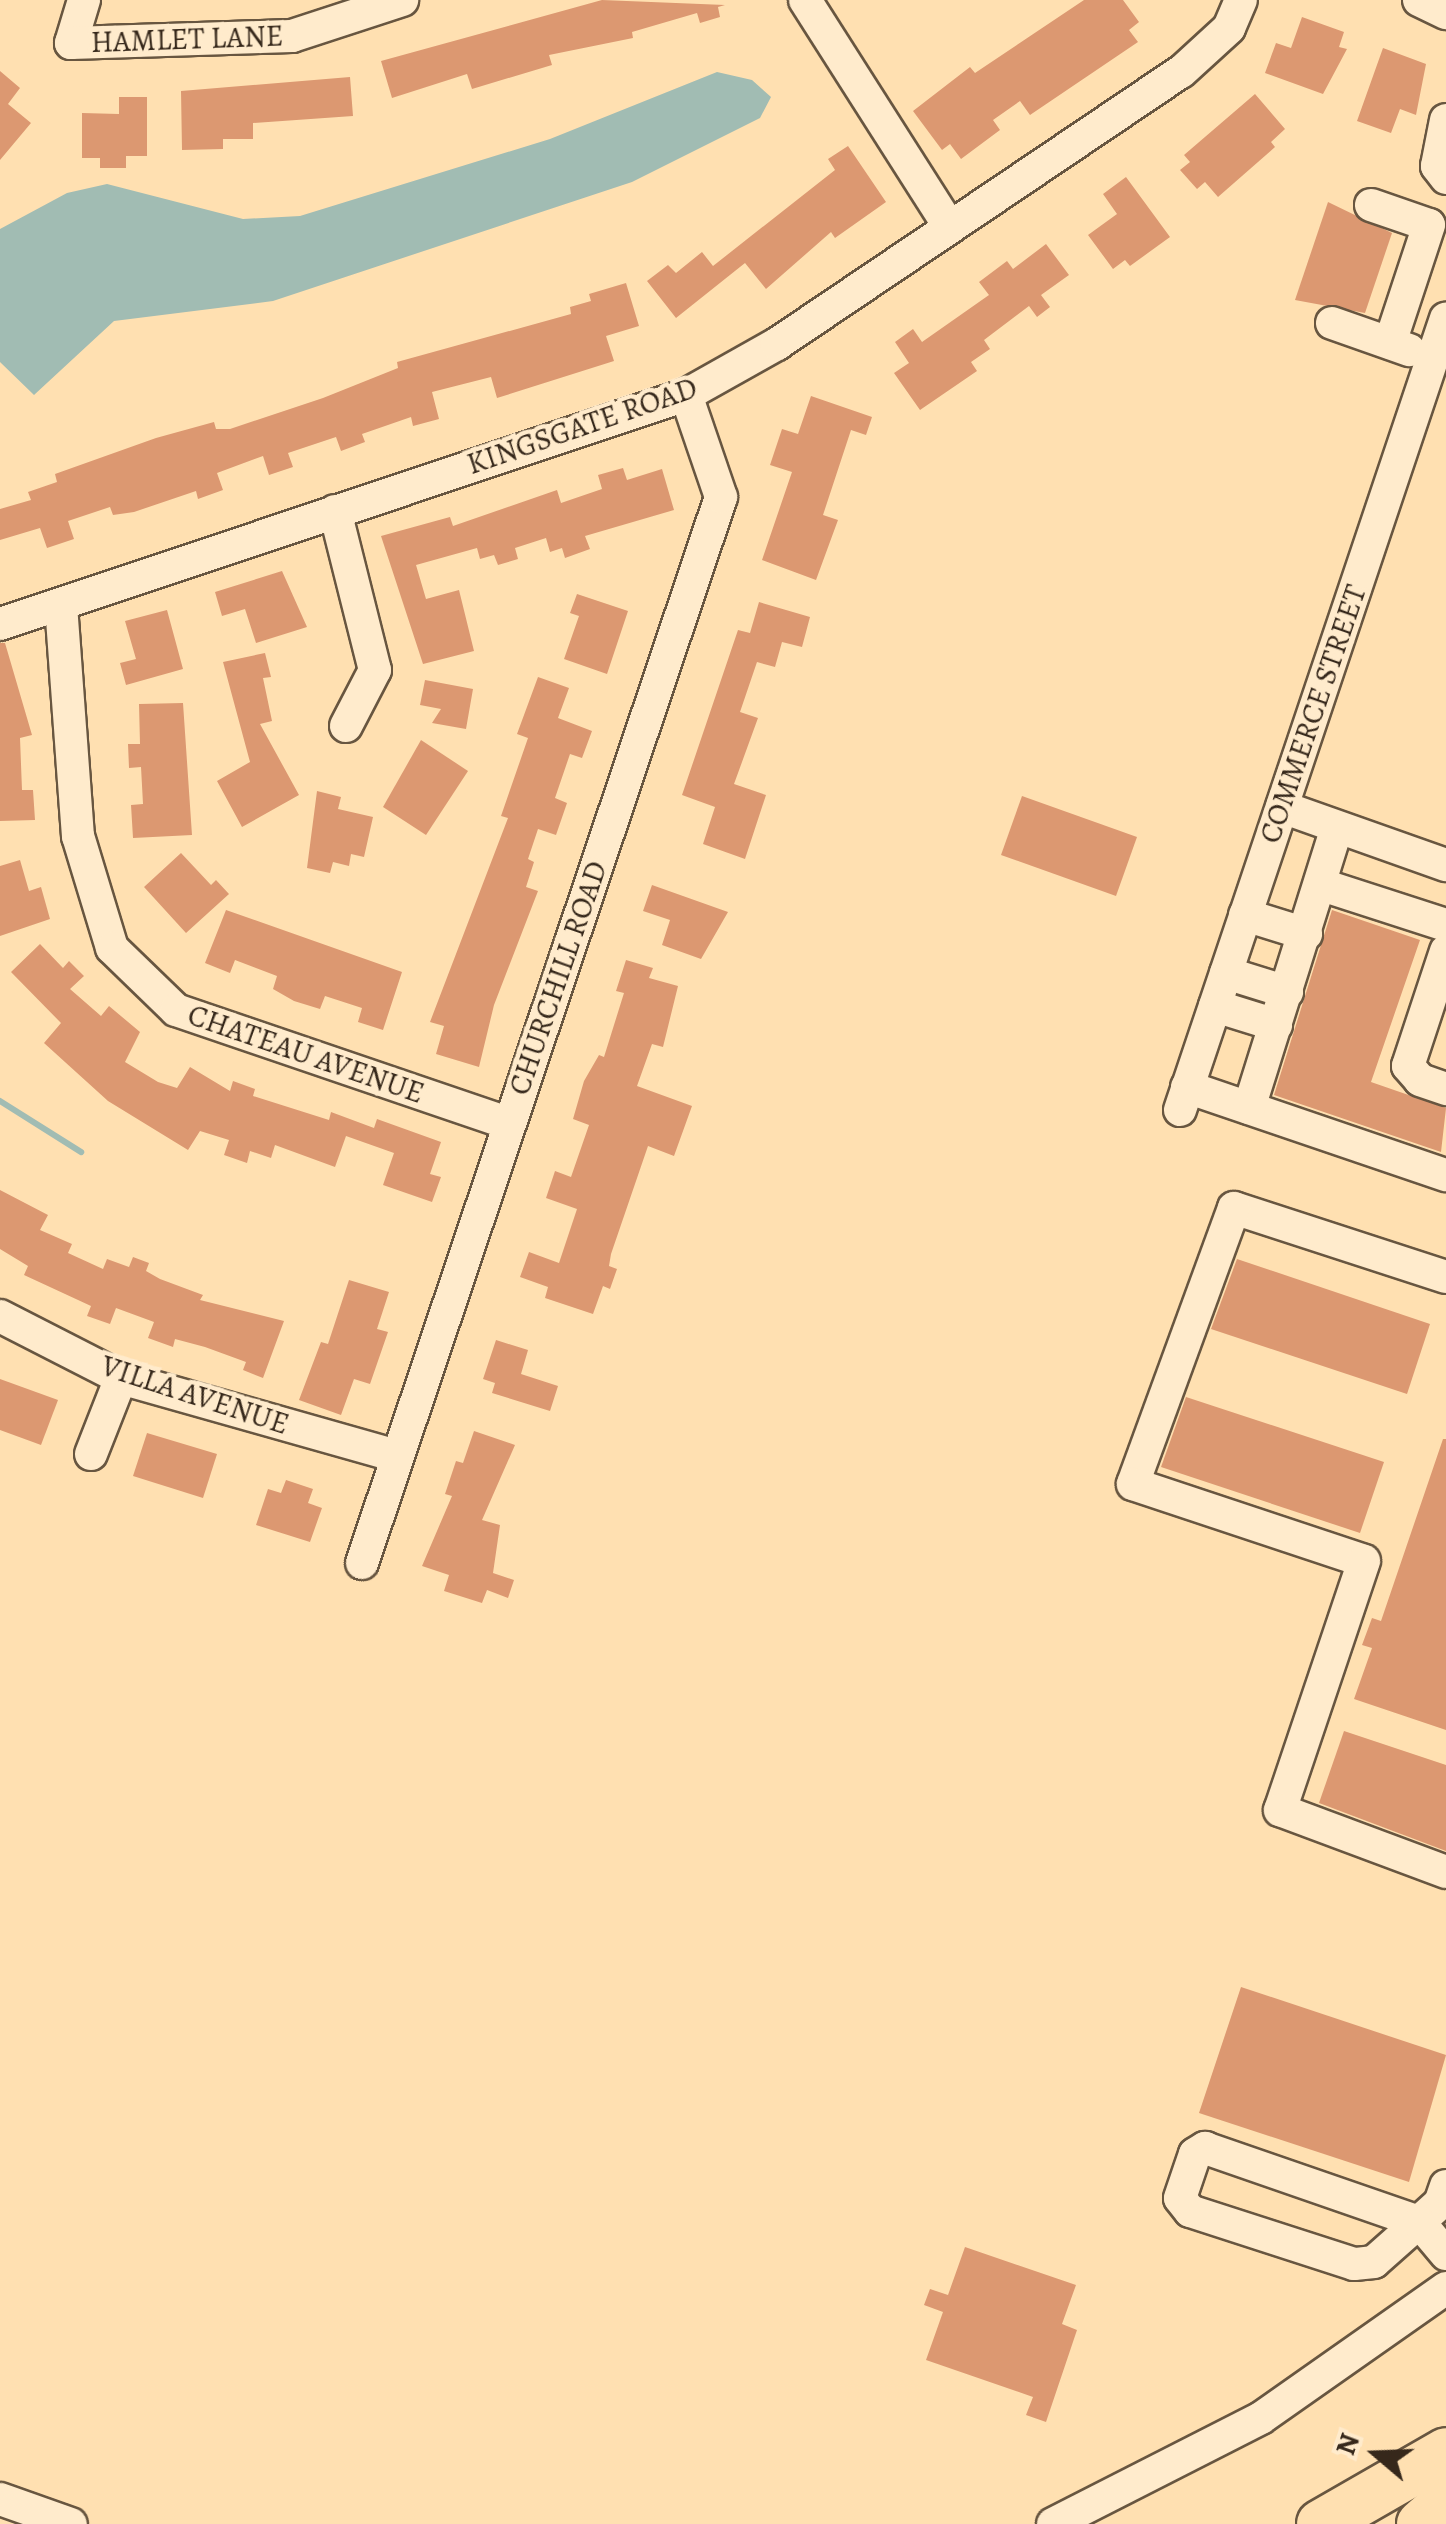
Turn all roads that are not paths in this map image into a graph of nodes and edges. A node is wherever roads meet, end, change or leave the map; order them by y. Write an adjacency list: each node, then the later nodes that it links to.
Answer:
1 (84, 0): 2 (street, HAMLET LANE)
2 (402, 0)
3 (805, 0): 10 (street)
4 (1241, 0): 10 (street, KINGSGATE ROAD)
5 (1418, 0): 6 (street)
6 (1446, 12)
7 (1446, 120): 8 (street)
8 (1446, 178)
9 (1371, 205): 13 (street)
10 (949, 226): 15 (street, KINGSGATE ROAD)
11 (1446, 318): 14 (street, COMMERCE STREET)
12 (1332, 323): 13 (street)
13 (1390, 343): 14 (street)
14 (1436, 366): 20 (street, COMMERCE STREET)
15 (686, 394): 16 (street, KINGSGATE ROAD); 34 (street, CHURCHILL ROAD)
16 (335, 511): 17 (street, KINGSGATE ROAD); 19 (street)
17 (61, 605): 18 (street, KINGSGATE ROAD); 34 (street, CHATEAU AVENUE)
18 (0, 624)
19 (346, 726)
20 (1282, 807): 21 (street); 24 (street, COMMERCE STREET)
21 (1337, 827): 22 (street); 23 (street)
22 (1446, 865)
23 (1322, 885): 25 (street); 26 (street)
24 (1245, 915): 26 (street); 28 (street, COMMERCE STREET)
25 (1446, 925)
26 (1306, 934): 29 (street)
27 (1446, 952): 32 (street)
28 (1226, 974): 29 (street); 30 (street, COMMERCE STREET)
29 (1287, 992): 31 (street)
30 (1215, 1006): 31 (street); 33 (street, COMMERCE STREET)
31 (1276, 1026): 33 (street)
32 (1446, 1089)
33 (1249, 1108): 35 (street)
34 (508, 1123): 40 (street, CHURCHILL ROAD)
35 (1443, 1164)
36 (1446, 1276): 42 (street)
37 (0, 1316): 38 (street, VILLA AVENUE)
38 (122, 1378): 39 (street); 40 (street, VILLA AVENUE)
39 (91, 1454)
40 (397, 1456): 41 (street, CHURCHILL ROAD)
41 (362, 1563)
42 (1446, 1872)
43 (1446, 2186): 44 (street)
44 (1419, 2222): 44 (street); 45 (street)
45 (1446, 2254)
46 (1446, 2288): 51 (street)
47 (1446, 2452): 52 (highway)
48 (0, 2499): 50 (street)
49 (1446, 2502): 53 (highway)
50 (71, 2524)
51 (1054, 2524)
52 (1321, 2524)
53 (1420, 2524)

